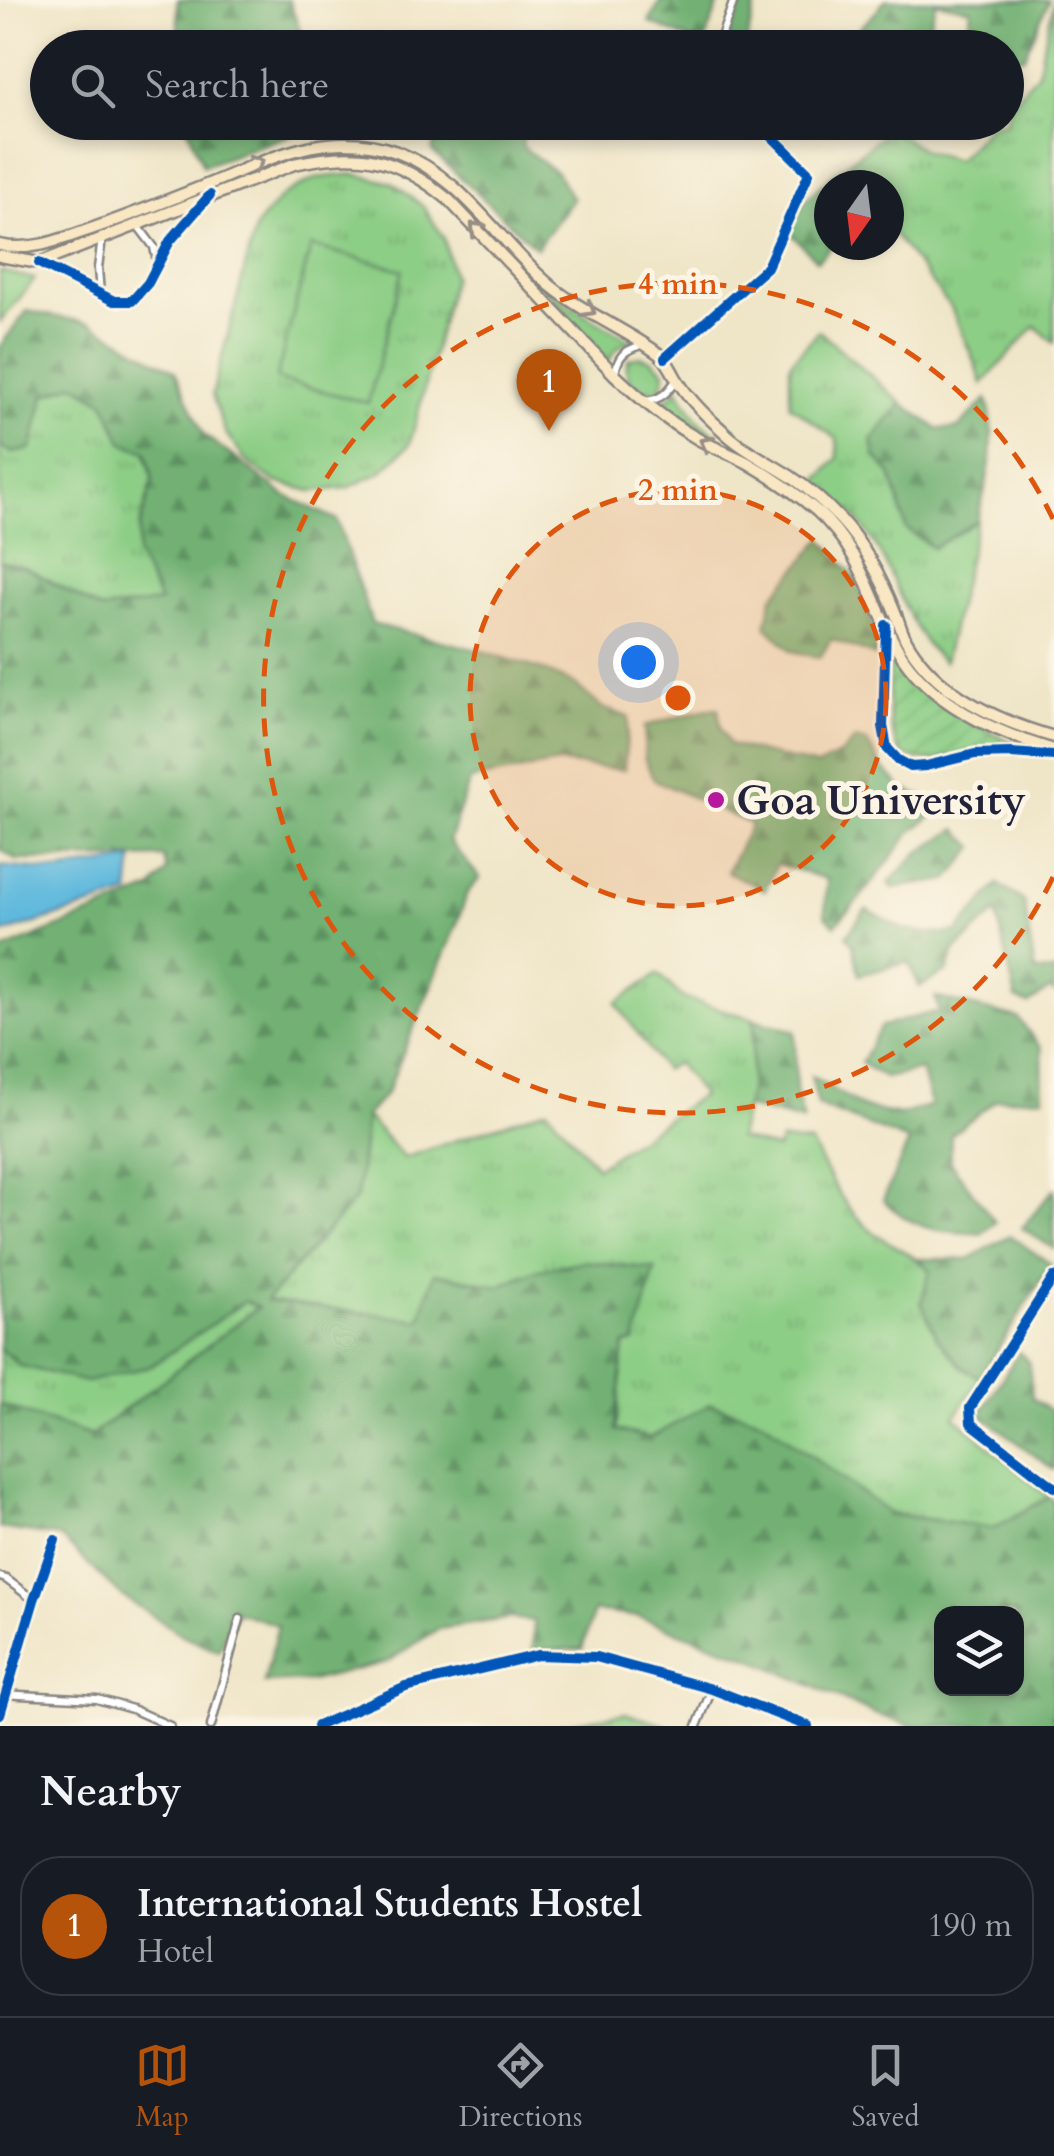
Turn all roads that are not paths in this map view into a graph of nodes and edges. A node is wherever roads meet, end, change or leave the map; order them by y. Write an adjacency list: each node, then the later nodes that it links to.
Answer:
1 (734, 0): 2 (street)
2 (723, 30)
3 (776, 140): 14 (street)
4 (204, 193): 5 (main road); 7 (main road); 10 (street); 13 (main road, one-way to 13); 15 (main road, one-way to 4)
5 (137, 224): 6 (main road); 10 (street)
6 (102, 239): 9 (main road); 11 (street)
7 (0, 244)
8 (0, 256): 9 (main road)
9 (39, 263): 11 (street)
10 (156, 266): 11 (street)
11 (100, 295)
12 (638, 346): 13 (main road); 15 (street)
13 (654, 350): 14 (main road)
14 (665, 358): 16 (main road)
15 (615, 375): 17 (main road)
16 (676, 379): 17 (street); 19 (main road)
17 (645, 401): 18 (main road, one-way to 17)
18 (886, 625): 20 (main road); 20 (street)
19 (1054, 737)
20 (1054, 753)
21 (1054, 1276): 22 (street)
22 (1054, 1488)
23 (54, 1540): 25 (street)
24 (0, 1577): 25 (street)
25 (34, 1600): 28 (street)
26 (240, 1620): 31 (street)
27 (712, 1689): 32 (street); 33 (street); 34 (street)
28 (2, 1694): 29 (street); 30 (street)
29 (0, 1714)
30 (170, 1726)
31 (212, 1726)
32 (316, 1726)
33 (697, 1726)
34 (808, 1726)

